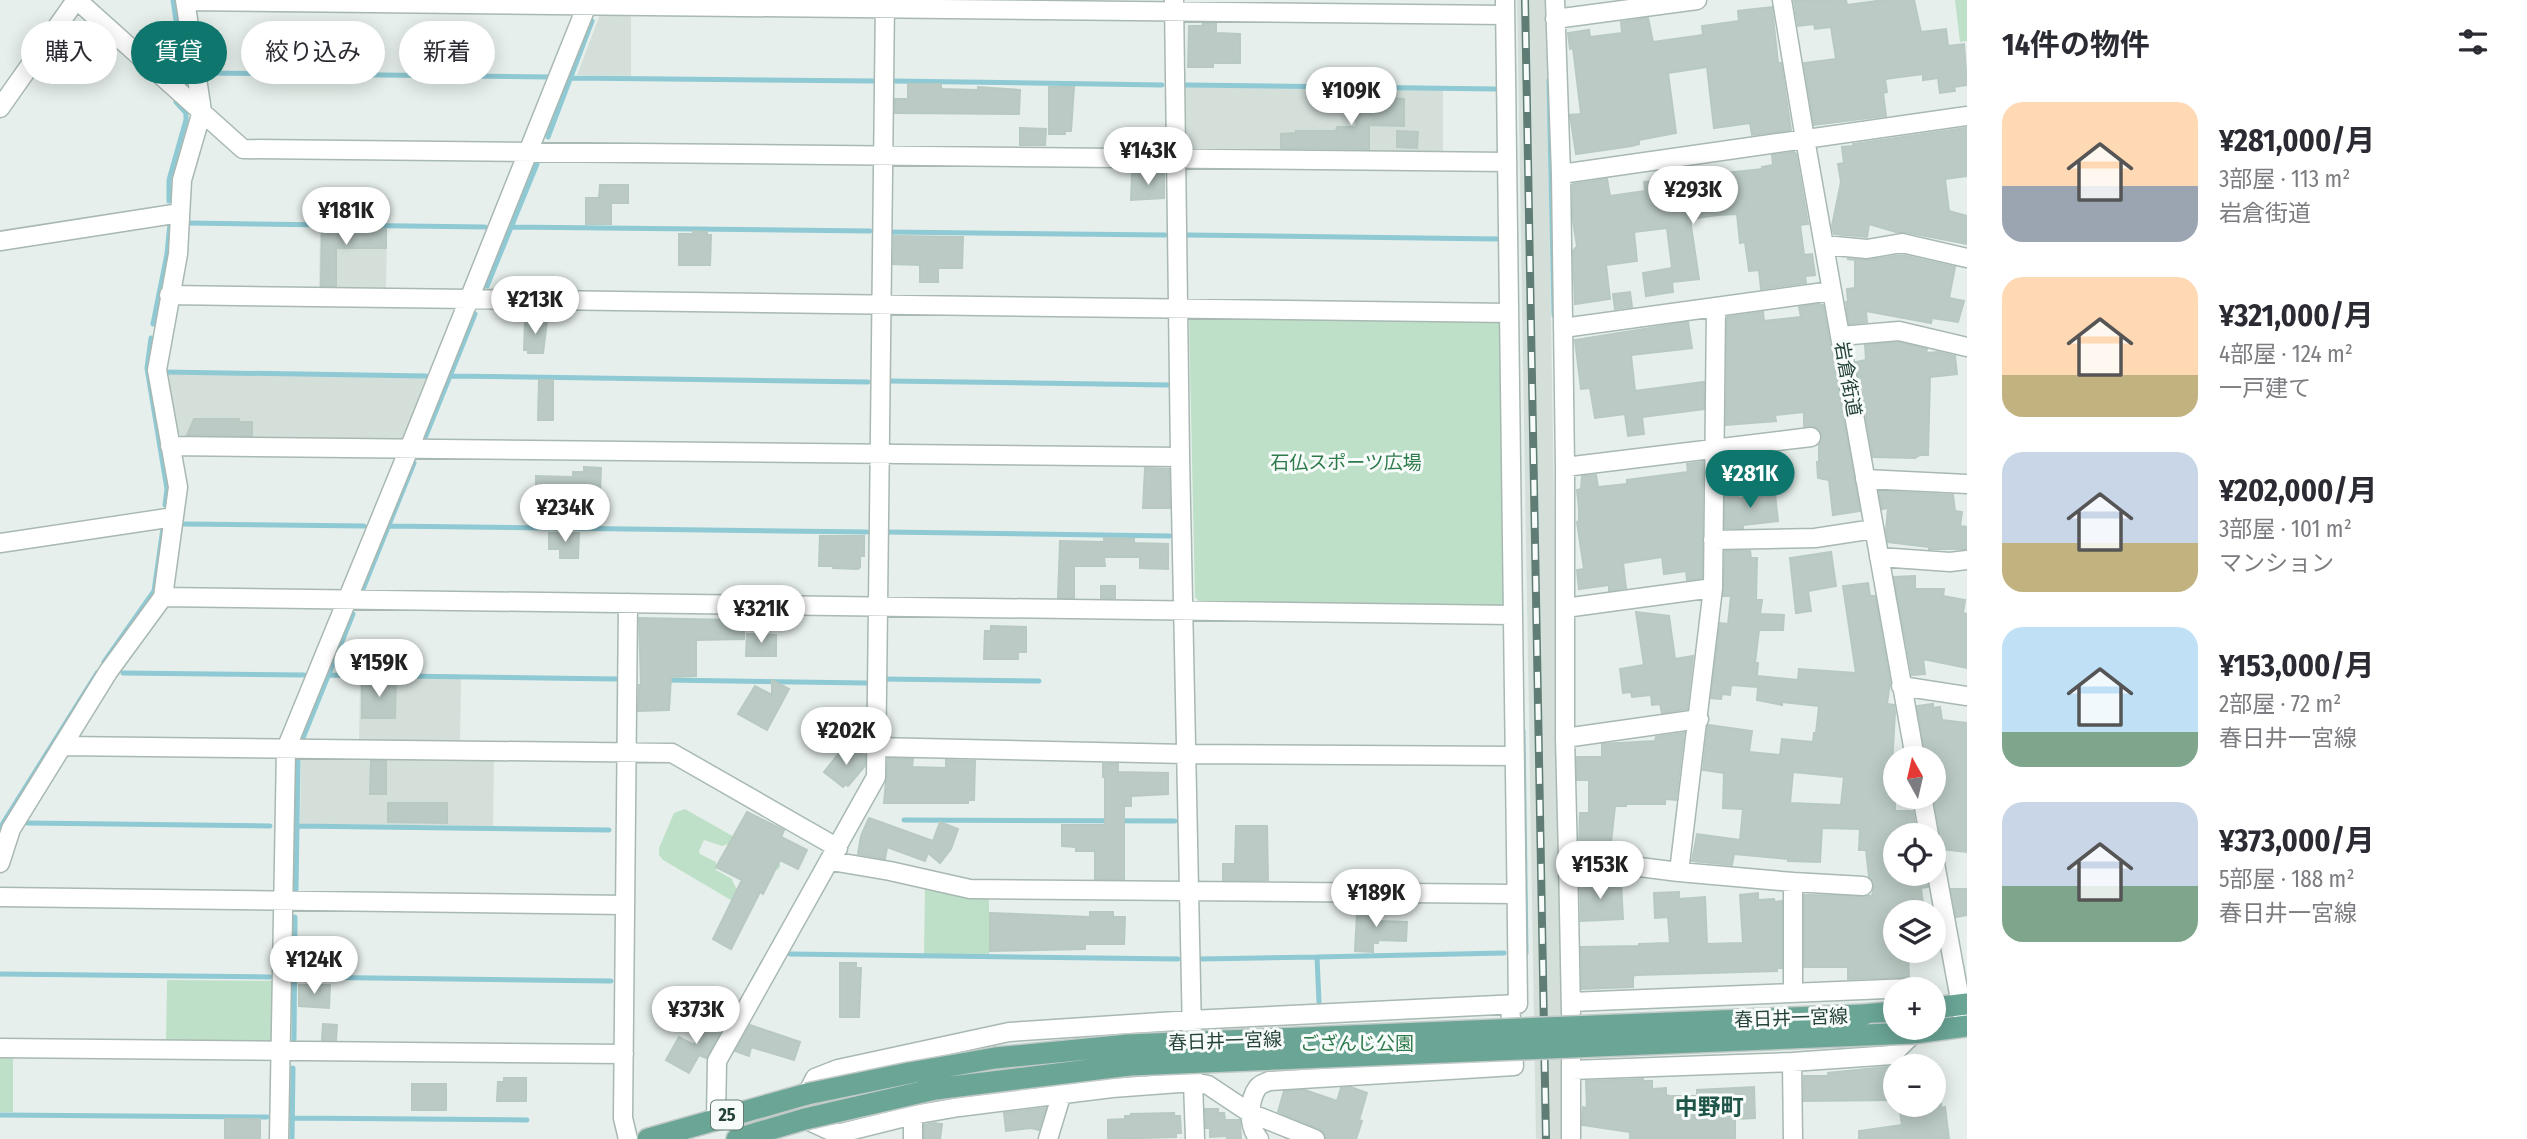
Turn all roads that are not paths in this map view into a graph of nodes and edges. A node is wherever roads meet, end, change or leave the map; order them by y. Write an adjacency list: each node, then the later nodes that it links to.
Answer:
1 (76, 0): 11 (street); 12 (street)
2 (185, 0): 6 (street); 12 (street)
3 (1555, 0): 10 (street)
4 (1697, 0): 10 (street)
5 (1782, 0): 14 (street, 岩倉街道)
6 (589, 2): 7 (street); 15 (street)
7 (885, 4): 8 (street); 16 (street)
8 (1175, 5): 9 (street); 17 (street)
9 (1505, 8): 18 (street)
10 (1555, 19): 19 (street)
11 (0, 108)
12 (202, 111): 15 (street); 20 (street)
13 (1967, 116): 14 (street)
14 (1805, 139): 19 (street); 22 (street, 岩倉街道)
15 (528, 152): 16 (street); 26 (street)
16 (883, 156): 17 (street); 27 (street)
17 (1177, 159): 18 (street); 29 (street)
18 (1507, 162): 30 (street)
19 (1561, 174): 31 (street)
20 (180, 213): 21 (street); 25 (street)
21 (0, 241)
22 (1824, 245): 23 (street); 24 (street, 岩倉街道)
23 (1967, 258)
24 (1832, 291): 28 (street); 32 (street, 岩倉街道)
25 (169, 295): 26 (street); 35 (street)
26 (469, 299): 27 (street); 36 (street)
27 (882, 304): 29 (street); 38 (street)
28 (1716, 307): 31 (street); 37 (street)
29 (1179, 308): 30 (street); 39 (street)
30 (1509, 313): 56 (street)
31 (1563, 328): 40 (street)
32 (1840, 336): 33 (street); 41 (street, 岩倉街道)
33 (1967, 347)
34 (1811, 437): 37 (street)
35 (170, 446): 36 (street); 43 (street)
36 (409, 449): 38 (street); 51 (street)
37 (1714, 449): 40 (street); 45 (street)
38 (880, 454): 39 (street); 53 (street)
39 (1180, 457): 55 (street)
40 (1565, 467): 54 (street)
41 (1866, 479): 42 (street); 44 (street, 岩倉街道)
42 (1967, 484)
43 (173, 516): 46 (street); 50 (street)
44 (1874, 529): 45 (street); 47 (street, 岩倉街道)
45 (1713, 540): 49 (street)
46 (0, 543)
47 (1879, 557): 48 (street); 57 (street, 岩倉街道)
48 (1967, 560)
49 (1713, 588): 54 (street); 59 (street)
50 (163, 597): 51 (street); 61 (street)
51 (346, 599): 52 (street); 64 (street)
52 (628, 603): 53 (street); 65 (street)
53 (878, 606): 55 (street); 63 (street)
54 (1565, 608): 60 (street)
55 (1183, 610): 56 (street); 66 (street)
56 (1513, 615): 67 (street)
57 (1901, 687): 58 (street); 62 (street, 岩倉街道)
58 (1967, 696)
59 (1699, 719): 60 (street); 72 (street)
60 (1565, 738): 70 (street)
61 (62, 746): 64 (street); 68 (street)
62 (1913, 746)
63 (876, 747): 66 (street); 69 (street)
64 (286, 749): 65 (street); 79 (street)
65 (627, 752): 69 (street); 80 (street)
66 (1186, 754): 67 (street); 76 (street)
67 (1514, 756): 77 (street)
68 (3, 841): 71 (street)
69 (834, 855): 76 (street); 103 (street)
70 (1568, 858): 72 (street); 83 (street)
71 (0, 863)
72 (1679, 872): 73 (street)
73 (1793, 882): 74 (street); 82 (street)
74 (1863, 886)
75 (1940, 886): 85 (street)
76 (1189, 891): 77 (street); 88 (street)
77 (1516, 894): 84 (street)
78 (0, 897): 79 (street)
79 (283, 900): 80 (street); 94 (street)
80 (625, 905): 95 (street)
81 (1883, 989): 82 (street)
82 (1793, 992): 83 (street)
83 (1570, 1002): 97 (street)
84 (1510, 1004): 88 (street); 101 (street)
85 (1964, 1005): 86 (main road); 89 (street)
86 (1946, 1007)
87 (1883, 1013): 100 (main road, 春日井一宮線 / 25, bridge)
88 (1191, 1020): 98 (street); 100 (street)
89 (1966, 1030): 90 (main road, 春日井一宮線 / 25)
90 (1946, 1031)
91 (1883, 1034): 104 (main road, 春日井一宮線 / 25, bridge)
92 (1907, 1040): 96 (street)
93 (0, 1048): 94 (street)
94 (280, 1051): 95 (street); 105 (street)
95 (624, 1054): 106 (street)
96 (1792, 1062): 97 (street); 115 (street)
97 (1571, 1070): 114 (street)
98 (1193, 1082): 99 (street); 101 (street); 111 (street)
99 (1062, 1093): 102 (street); 110 (street)
100 (807, 1094): 103 (main road, 春日井一宮線 / 25)
101 (1250, 1113): 112 (street); 113 (street)
102 (913, 1115): 104 (street); 109 (street)
103 (716, 1118): 107 (main road, 春日井一宮線 / 25)
104 (805, 1119): 108 (main road, 春日井一宮線 / 25)
105 (279, 1139)
106 (628, 1139)
107 (648, 1139)
108 (737, 1139)
109 (913, 1139)
110 (1048, 1139)
111 (1195, 1139)
112 (1259, 1139)
113 (1315, 1139)
114 (1571, 1139)
115 (1793, 1139)

